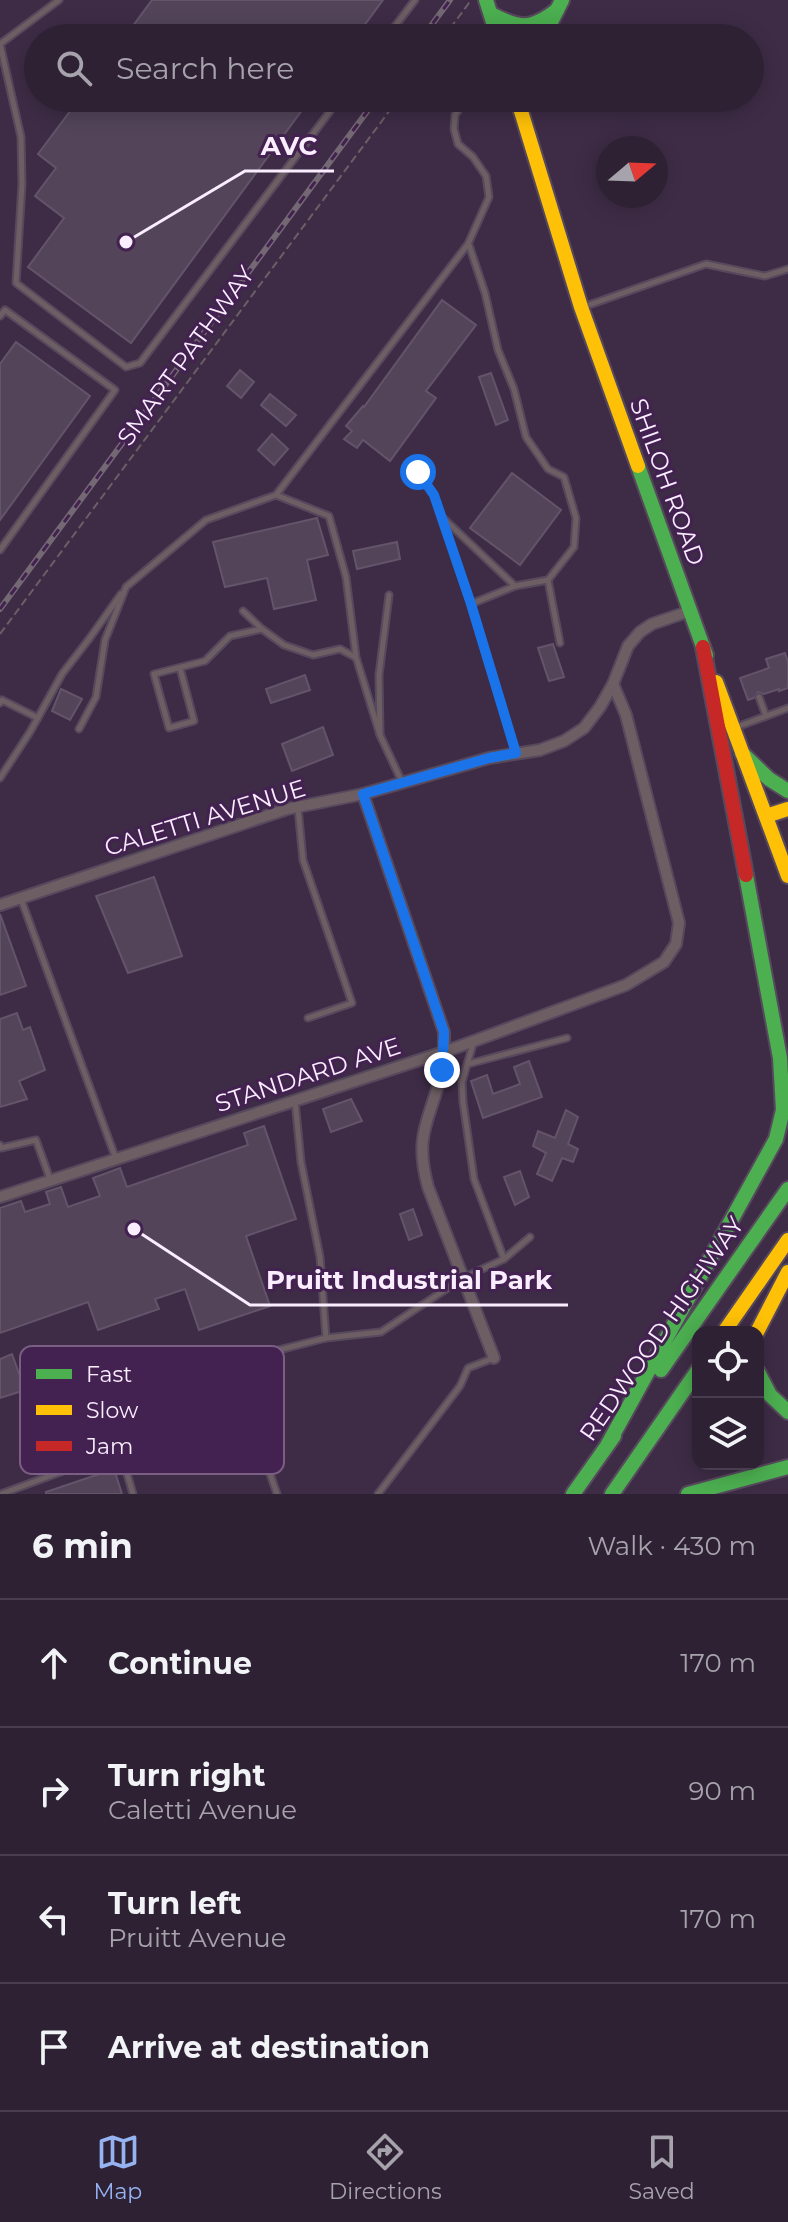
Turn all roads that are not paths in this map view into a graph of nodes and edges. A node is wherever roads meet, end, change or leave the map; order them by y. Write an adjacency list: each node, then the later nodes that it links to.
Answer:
1 (59, 0): 5 (lane)
2 (415, 0): 6 (lane)
3 (486, 5): 7 (main road); 8 (main road)
4 (559, 5): 9 (main road); 10 (main road)
5 (27, 24)
6 (397, 24)
7 (493, 24)
8 (512, 24)
9 (537, 24)
10 (550, 24)
11 (24, 26): 12 (lane)
12 (329, 112)
13 (457, 112): 15 (lane)
14 (521, 112): 17 (main road, SHILOH ROAD)
15 (468, 244): 20 (lane); 23 (lane)
16 (788, 269): 17 (lane)
17 (581, 307): 29 (main road, SHILOH ROAD)
18 (0, 316): 22 (lane)
19 (418, 472): 21 (lane)
20 (276, 495): 25 (lane); 33 (lane)
21 (441, 517): 24 (lane); 27 (lane)
22 (0, 550)
23 (548, 580): 24 (lane); 31 (lane)
24 (515, 586): 27 (lane)
25 (126, 587): 40 (lane); 42 (lane)
26 (389, 595): 43 (lane)
27 (471, 604): 44 (lane)
28 (243, 611): 30 (lane)
29 (690, 611): 32 (main road, SHILOH ROAD); 35 (street, CALETTI AVENUE)
30 (262, 629): 33 (lane); 34 (lane)
31 (560, 643)
32 (703, 647): 41 (main road, SHILOH ROAD); 80 (main road)
33 (356, 657): 43 (lane)
34 (180, 668): 34 (lane)
35 (613, 684): 44 (street, CALETTI AVENUE); 58 (street, STANDARD AVE)
36 (759, 697): 39 (lane)
37 (0, 703): 40 (lane)
38 (788, 708): 39 (lane)
39 (766, 716): 41 (lane)
40 (38, 718): 46 (lane)
41 (733, 728): 45 (main road, SHILOH ROAD)
42 (79, 729)
43 (380, 735): 47 (lane)
44 (516, 753): 47 (street, CALETTI AVENUE)
45 (742, 753): 48 (main road); 52 (main road, SHILOH ROAD)
46 (0, 778)
47 (403, 783): 49 (street, CALETTI AVENUE)
48 (788, 791)
49 (363, 794): 50 (street, CALETTI AVENUE); 59 (street)
50 (298, 807): 54 (street, CALETTI AVENUE); 56 (lane)
51 (788, 809): 52 (main road)
52 (766, 816): 53 (main road, SHILOH ROAD)
53 (788, 876)
54 (21, 898): 55 (street, CALETTI AVENUE); 63 (lane)
55 (0, 905)
56 (308, 1018)
57 (567, 1038): 60 (lane)
58 (474, 1041): 59 (street, STANDARD AVE); 60 (lane)
59 (444, 1052): 61 (street, STANDARD AVE); 71 (street)
60 (467, 1064): 69 (lane)
61 (295, 1100): 63 (street, STANDARD AVE); 74 (lane)
62 (0, 1145): 64 (lane)
63 (116, 1159): 64 (street, STANDARD AVE)
64 (50, 1180): 66 (street, STANDARD AVE)
65 (788, 1189): 80 (main road, REDWOOD HIGHWAY)
66 (0, 1197)
67 (530, 1237): 69 (lane)
68 (788, 1240): 72 (main road)
69 (504, 1259): 71 (lane)
70 (788, 1272): 73 (main road)
71 (463, 1278): 74 (lane); 76 (street)
72 (728, 1326)
73 (760, 1326)
74 (326, 1338): 75 (lane)
75 (284, 1349)
76 (494, 1358): 88 (lane)
77 (692, 1379): 90 (main road)
78 (764, 1385): 79 (main road)
79 (788, 1412)
80 (608, 1444): 89 (main road, REDWOOD HIGHWAY)
81 (788, 1467): 91 (main road)
82 (55, 1474): 85 (lane)
83 (127, 1474): 86 (lane)
84 (270, 1474): 87 (lane)
85 (1, 1494)
86 (133, 1494)
87 (277, 1494)
88 (378, 1494)
89 (573, 1494)
90 (612, 1494)
91 (688, 1494)

